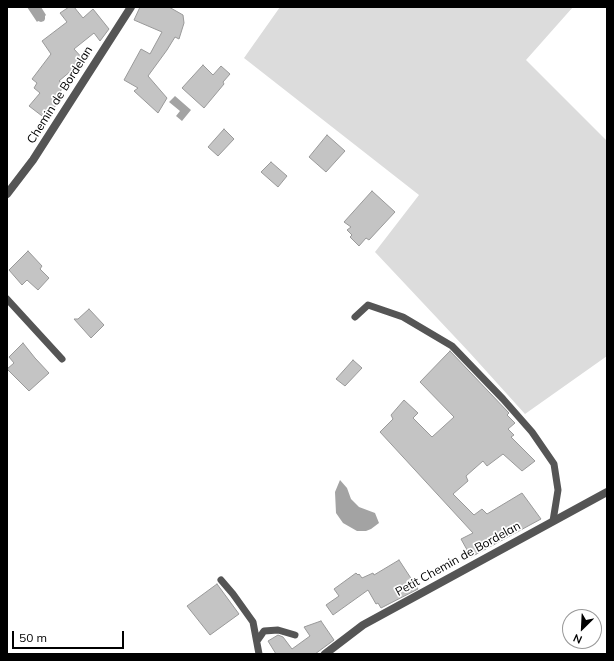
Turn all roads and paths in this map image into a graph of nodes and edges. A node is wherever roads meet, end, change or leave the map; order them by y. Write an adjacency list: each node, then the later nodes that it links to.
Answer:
1 (131, 7): 2 (street, Chemin de Bordelan)
2 (7, 194)
3 (7, 299): 5 (lane)
4 (355, 317): 7 (lane)
5 (62, 359)
6 (607, 492): 7 (street, Petit Chemin de Bordelan)
7 (553, 521): 12 (street, Petit Chemin de Bordelan)
8 (221, 580): 10 (lane)
9 (295, 635): 10 (lane)
10 (257, 641): 11 (lane)
11 (259, 654)
12 (325, 654)

